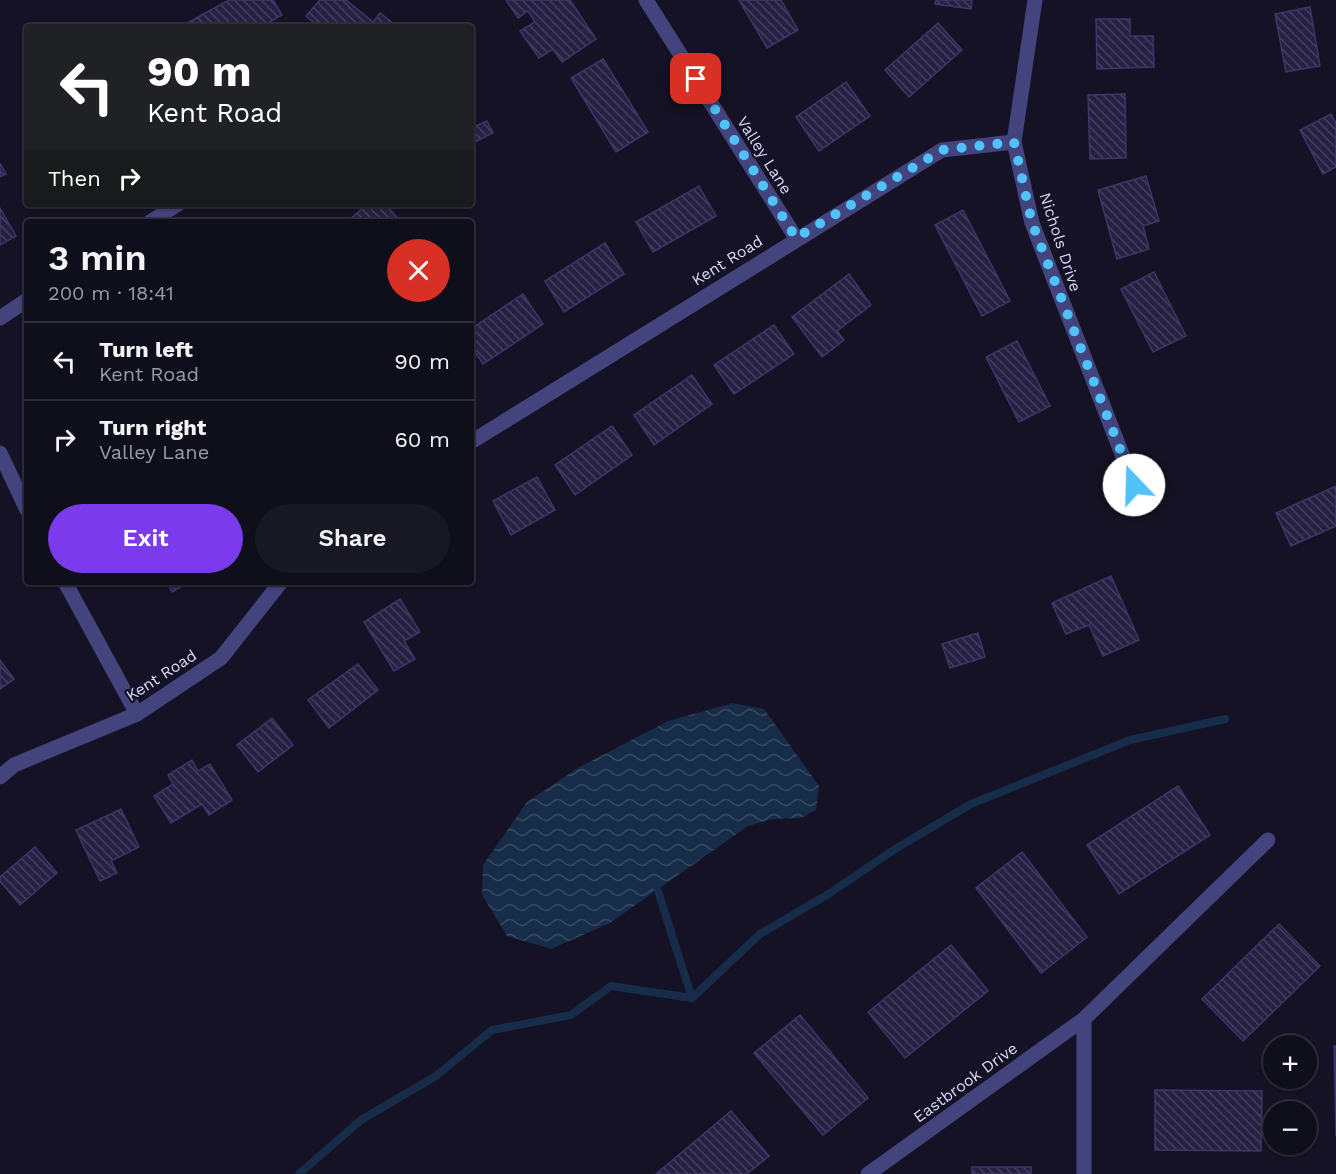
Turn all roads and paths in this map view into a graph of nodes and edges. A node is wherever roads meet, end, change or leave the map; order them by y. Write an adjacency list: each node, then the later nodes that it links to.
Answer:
1 (646, 0): 6 (street, Valley Lane)
2 (1035, 0): 3 (street, Nichols Drive)
3 (1014, 142): 6 (street, Kent Road); 11 (street, Nichols Drive)
4 (173, 207): 5 (street)
5 (155, 219)
6 (796, 238): 9 (street, Kent Road)
7 (24, 302): 8 (street)
8 (0, 318)
9 (474, 440)
10 (0, 453): 12 (street)
11 (1134, 485)
12 (24, 504)
13 (67, 585): 15 (street)
14 (279, 585): 15 (street, Kent Road)
15 (137, 714): 16 (street, Kent Road)
16 (0, 777)
17 (1268, 840): 18 (street, Eastbrook Drive)
18 (1084, 1019): 19 (street, Eastbrook Drive); 20 (street)
19 (868, 1174)
20 (1084, 1174)

